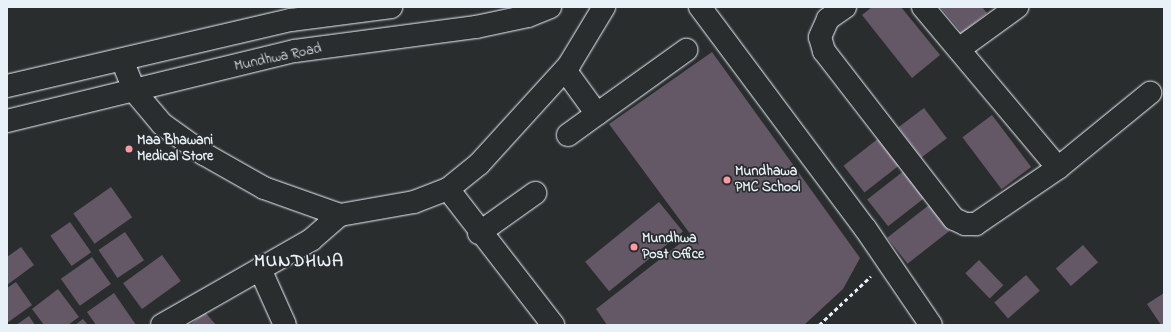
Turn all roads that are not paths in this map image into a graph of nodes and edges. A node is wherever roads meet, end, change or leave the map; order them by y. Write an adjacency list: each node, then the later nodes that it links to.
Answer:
1 (391, 7): 11 (street)
2 (550, 7): 8 (street, Mundhwa Road)
3 (604, 7): 12 (street)
4 (700, 7): 28 (street)
5 (845, 7): 19 (street)
6 (923, 7): 9 (street)
7 (1017, 7): 9 (street)
8 (526, 12): 14 (street, Mundhwa Road)
9 (959, 49): 19 (street)
10 (686, 50): 16 (street)
11 (122, 60): 13 (street); 14 (street)
12 (565, 70): 16 (street); 20 (street)
13 (7, 86)
14 (135, 92): 17 (street, Mundhwa Road); 22 (street)
15 (1150, 93): 19 (street)
16 (597, 114): 18 (street)
17 (7, 121)
18 (568, 135)
19 (1058, 168)
20 (448, 189): 22 (street); 23 (street)
21 (535, 193): 23 (street)
22 (340, 215): 24 (street)
23 (479, 233): 27 (street)
24 (260, 270): 25 (street); 26 (street)
25 (162, 325)
26 (285, 325)
27 (553, 325)
28 (931, 325)

